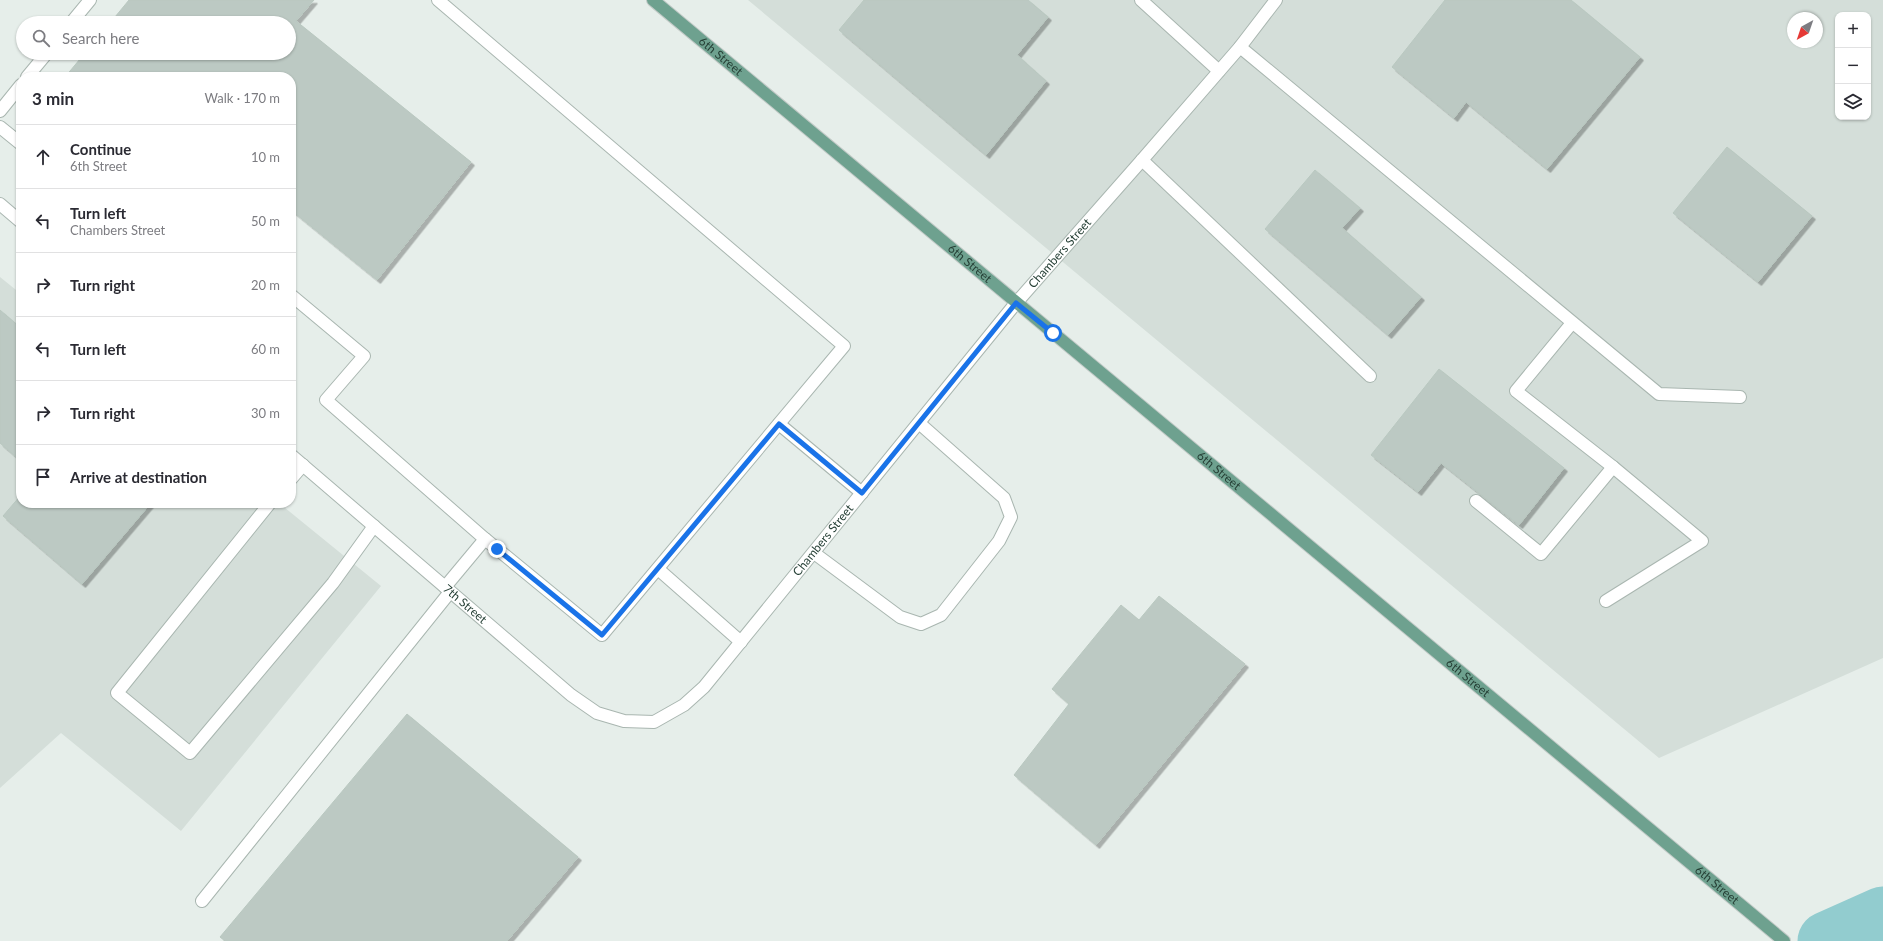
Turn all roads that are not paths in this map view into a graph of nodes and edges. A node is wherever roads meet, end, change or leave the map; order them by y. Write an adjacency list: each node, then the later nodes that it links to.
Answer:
1 (90, 0): 6 (street)
2 (438, 0): 24 (street)
3 (653, 0): 19 (main road, 6th Street)
4 (1141, 0): 9 (street)
5 (1276, 0): 7 (street, Chambers Street)
6 (77, 16)
7 (1240, 47): 9 (street, Chambers Street); 20 (street)
8 (41, 60): 10 (street)
9 (1219, 71): 15 (street, Chambers Street)
10 (31, 72)
11 (16, 91): 12 (street)
12 (0, 111)
13 (0, 127): 14 (street)
14 (16, 140)
15 (1142, 160): 19 (street, Chambers Street); 21 (street)
16 (0, 204): 17 (street)
17 (16, 218)
18 (296, 299): 33 (street)
19 (1016, 303): 23 (street, Chambers Street); 41 (main road, 6th Street)
20 (1572, 323): 22 (street); 27 (street)
21 (1370, 376)
22 (1740, 397)
23 (919, 423): 29 (street, Chambers Street); 34 (street)
24 (779, 424): 29 (street); 35 (street)
25 (296, 459): 26 (street, 7th Street)
26 (303, 465): 28 (street); 32 (street, 7th Street)
27 (1613, 467): 30 (street); 37 (street)
28 (296, 473)
29 (862, 493): 34 (street, Chambers Street)
30 (1476, 501)
31 (266, 508): 32 (street)
32 (374, 526): 36 (street, 7th Street)
33 (485, 539): 35 (street); 36 (street)
34 (814, 553): 38 (street, Chambers Street)
35 (658, 569): 38 (street)
36 (447, 590): 39 (street, 7th Street); 40 (street)
37 (1606, 601)
38 (741, 642): 39 (street, Chambers Street)
39 (654, 722)
40 (202, 901)
41 (1784, 941)

